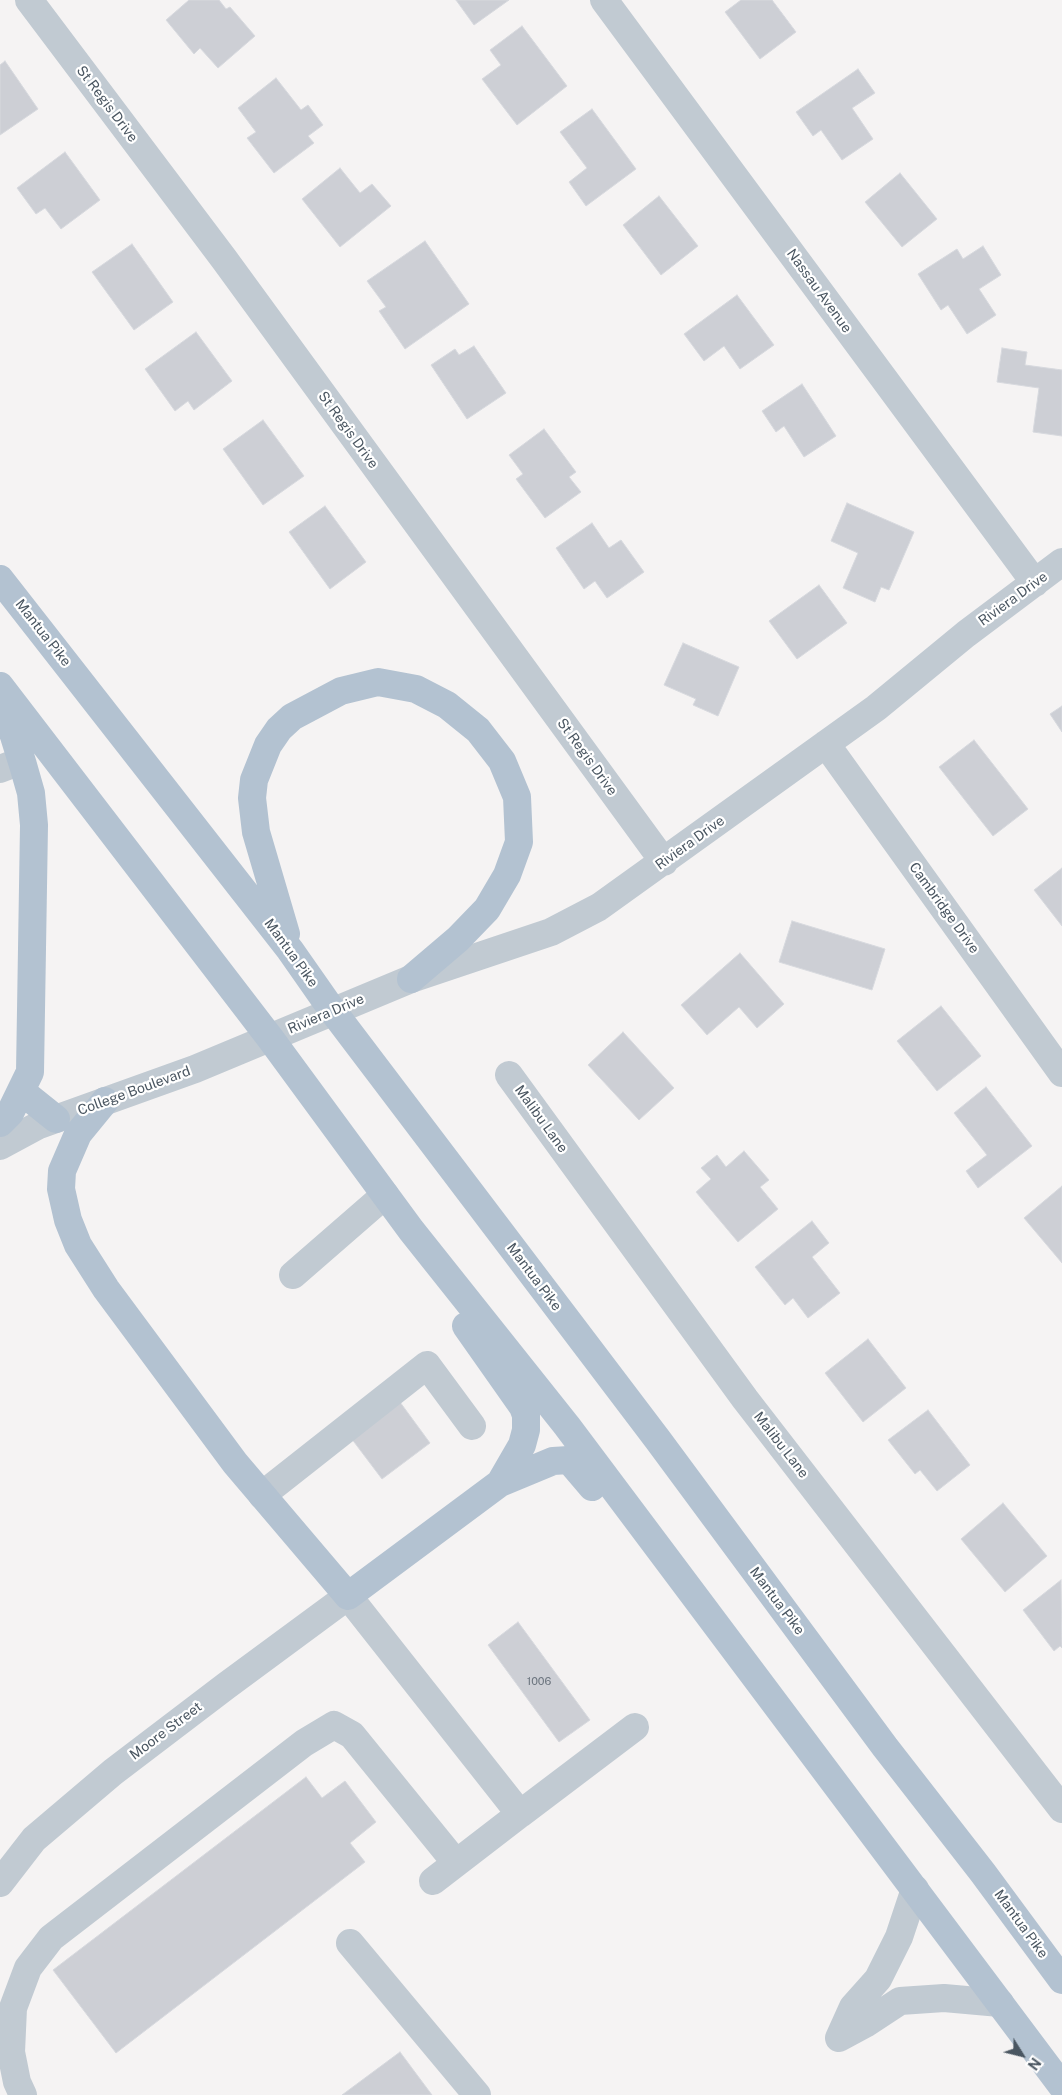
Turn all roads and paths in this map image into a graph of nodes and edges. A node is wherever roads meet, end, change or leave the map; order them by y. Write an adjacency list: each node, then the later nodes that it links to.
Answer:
1 (29, 0): 10 (street, St Regis Drive)
2 (604, 0): 5 (street, Nassau Avenue)
3 (1062, 562): 5 (street, Riviera Drive)
4 (0, 579): 11 (main road, Mantua Pike)
5 (1035, 583): 8 (street, Riviera Drive)
6 (0, 686): 14 (main road)
7 (0, 716): 9 (main road)
8 (826, 744): 10 (street, Riviera Drive); 15 (street, Cambridge Drive)
9 (11, 765): 17 (main road)
10 (664, 862): 12 (street, Riviera Drive)
11 (290, 950): 12 (main road); 13 (main road, Mantua Pike)
12 (411, 978): 13 (street, Riviera Drive)
13 (332, 1010): 14 (street, Riviera Drive); 38 (main road, Mantua Pike)
14 (270, 1038): 18 (street, College Boulevard); 22 (main road)
15 (1062, 1073)
16 (508, 1075): 31 (street, Malibu Lane)
17 (21, 1091): 19 (main road); 20 (main road)
18 (105, 1101): 19 (street, College Boulevard); 27 (main road)
19 (56, 1119): 21 (street, College Boulevard)
20 (0, 1123)
21 (0, 1146)
22 (386, 1195): 23 (main road); 24 (street)
23 (411, 1230): 26 (main road); 29 (main road)
24 (293, 1275)
25 (472, 1426): 27 (street)
26 (500, 1483): 28 (main road); 29 (main road)
27 (262, 1495): 28 (main road)
28 (348, 1596): 32 (street); 35 (street, Moore Street)
29 (735, 1651): 36 (main road)
30 (635, 1727): 32 (street)
31 (1062, 1809)
32 (520, 1814): 33 (street)
33 (456, 1863): 34 (street); 41 (street)
34 (433, 1881)
35 (0, 1883)
36 (915, 1889): 39 (main road); 39 (street)
37 (350, 1943): 42 (street)
38 (1062, 1980)
39 (1000, 2003): 40 (main road)
40 (1062, 2086)
41 (23, 2095)
42 (477, 2095)

